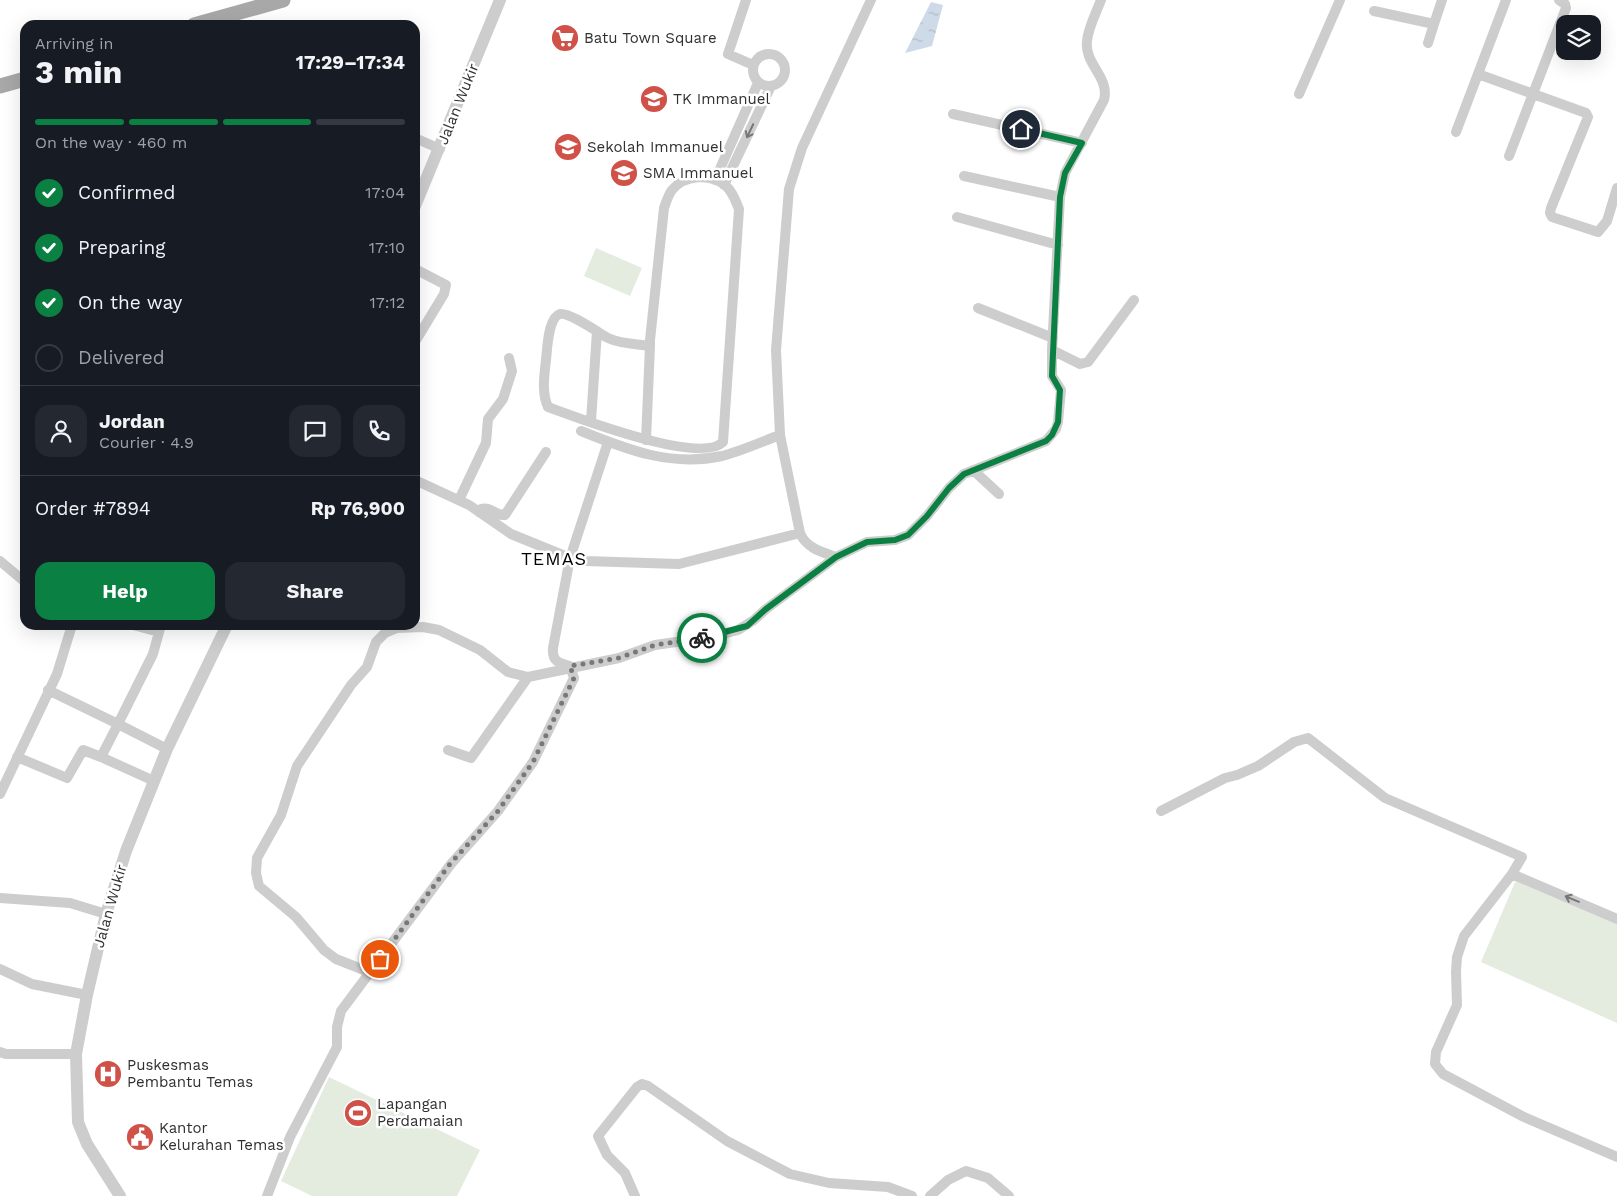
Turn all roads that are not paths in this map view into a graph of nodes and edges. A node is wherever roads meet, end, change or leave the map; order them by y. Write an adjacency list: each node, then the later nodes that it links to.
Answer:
1 (282, 0): 11 (main road)
2 (500, 0): 26 (street, Jalan Wukir)
3 (746, 0): 14 (street)
4 (870, 0): 46 (street)
5 (1101, 0): 25 (street)
6 (1340, 0): 20 (street)
7 (1442, 0): 12 (street)
8 (1506, 0): 15 (street)
9 (1559, 0): 21 (street)
10 (1374, 10): 12 (street)
11 (224, 20)
12 (1434, 24): 13 (street)
13 (1428, 43)
14 (755, 63): 17 (street); 19 (street)
15 (1478, 74): 21 (street); 23 (street)
16 (20, 80): 18 (main road)
17 (758, 83): 19 (street); 29 (street)
18 (0, 86)
19 (770, 86): 29 (street, one-way to 29)
20 (1300, 94)
21 (1533, 94): 27 (street); 30 (street)
22 (953, 114): 25 (street)
23 (1456, 132)
24 (420, 140): 26 (street)
25 (1082, 143): 32 (street)
26 (440, 149): 31 (street, Jalan Wukir)
27 (1509, 156)
28 (964, 176): 32 (street)
29 (719, 182): 41 (street); 47 (street)
30 (1616, 192)
31 (420, 195)
32 (1060, 197): 34 (street)
33 (957, 217): 34 (street)
34 (1058, 245): 40 (street)
35 (420, 271): 39 (street)
36 (1134, 300): 42 (street)
37 (978, 308): 40 (street)
38 (597, 331): 41 (street); 44 (street); 44 (street)
39 (420, 334)
40 (1053, 338): 42 (street)
41 (650, 346): 47 (street)
42 (1052, 350): 50 (street)
43 (509, 358): 53 (street)
44 (591, 421): 47 (street)
45 (582, 431): 48 (street)
46 (780, 435): 48 (street); 55 (street)
47 (646, 440)
48 (608, 442): 57 (street)
49 (546, 452): 54 (street)
50 (973, 470): 52 (street); 56 (street)
51 (420, 482): 53 (street)
52 (999, 494)
53 (458, 500): 54 (street)
54 (479, 512): 57 (street)
55 (800, 533): 56 (street); 57 (street)
56 (836, 557): 65 (street)
57 (570, 558): 65 (street)
58 (0, 561): 59 (street)
59 (20, 578)
60 (420, 627): 66 (street)
61 (71, 630): 67 (street)
62 (160, 630): 68 (street)
63 (226, 630): 69 (street, Jalan Wukir)
64 (390, 630): 81 (street)
65 (570, 666): 66 (street); 81 (street)
66 (528, 677): 70 (street)
67 (48, 690): 68 (street); 71 (street)
68 (118, 724): 69 (street); 72 (street)
69 (167, 749): 73 (street, Jalan Wukir)
70 (448, 750)
71 (18, 757): 72 (street); 74 (street)
72 (101, 757): 73 (street)
73 (154, 781): 78 (street, Jalan Wukir)
74 (0, 794)
75 (1161, 811): 76 (street)
76 (1516, 869): 79 (street, one-way to 76); 85 (street)
77 (0, 899): 78 (street)
78 (106, 914): 82 (street, Jalan Wukir)
79 (1617, 918)
80 (0, 968): 82 (street)
81 (370, 972): 87 (street)
82 (87, 995): 84 (street, Jalan Wukir)
83 (0, 1052): 84 (street)
84 (76, 1054): 86 (street, Jalan Wukir)
85 (1617, 1158)
86 (120, 1196)
87 (267, 1196)
88 (636, 1196): 89 (street)
89 (912, 1196)
90 (930, 1196): 91 (street)
91 (1009, 1196)

